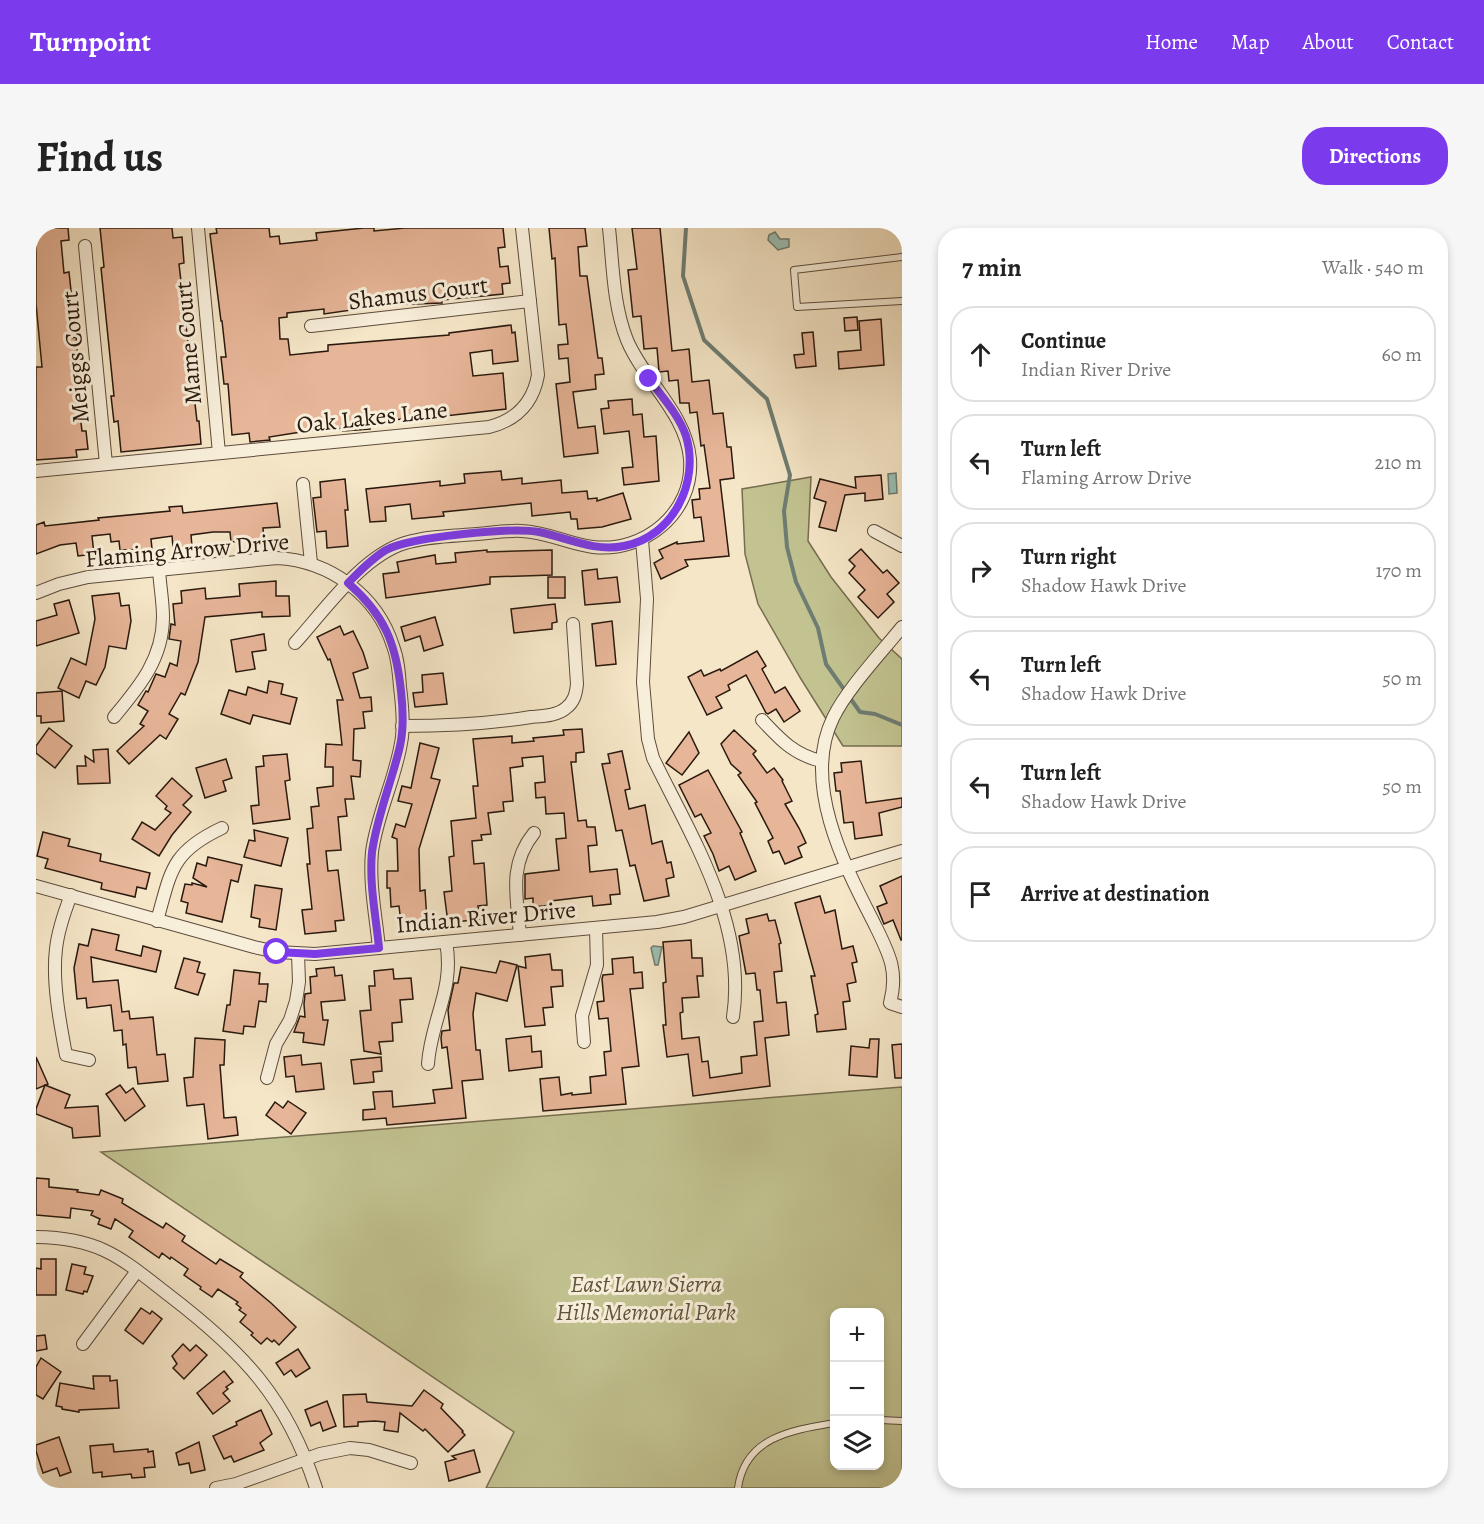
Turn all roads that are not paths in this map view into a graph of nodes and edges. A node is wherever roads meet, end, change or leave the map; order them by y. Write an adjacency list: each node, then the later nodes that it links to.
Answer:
1 (198, 228): 9 (street, Mame Court)
2 (522, 228): 6 (street, Oak Lakes Lane)
3 (609, 228): 14 (street)
4 (86, 246): 10 (street, Meiggs Court)
5 (902, 257): 7 (lane)
6 (530, 301): 8 (street, Shamus Court); 9 (street, Oak Lakes Lane)
7 (902, 301)
8 (311, 326)
9 (219, 453): 10 (street, Oak Lakes Lane)
10 (106, 464): 11 (street, Oak Lakes Lane)
11 (36, 471)
12 (303, 484): 16 (street)
13 (874, 531): 15 (street)
14 (642, 540): 18 (street); 33 (street)
15 (902, 546)
16 (310, 563): 17 (street, Flaming Arrow Drive); 18 (street, Flaming Arrow Drive)
17 (159, 570): 19 (street, Flaming Arrow Drive); 23 (street)
18 (348, 583): 22 (street); 25 (street, Flaming Arrow Drive)
19 (36, 593)
20 (573, 624): 25 (street)
21 (902, 627): 26 (street)
22 (295, 642)
23 (114, 717)
24 (762, 720): 26 (street)
25 (402, 726): 38 (street, Flaming Arrow Drive)
26 (821, 761): 30 (street)
27 (222, 828): 34 (street)
28 (534, 833): 36 (street)
29 (902, 851): 30 (street, Indian River Drive)
30 (847, 868): 33 (street, Indian River Drive); 40 (street)
31 (36, 885): 32 (street, Indian River Drive)
32 (71, 896): 34 (street, Indian River Drive); 43 (street)
33 (721, 906): 35 (street, Indian River Drive); 41 (street)
34 (157, 921): 39 (street, Indian River Drive)
35 (596, 928): 36 (street, Indian River Drive); 42 (street)
36 (520, 935): 37 (street, Indian River Drive)
37 (446, 942): 38 (street, Indian River Drive); 44 (street)
38 (379, 948): 39 (street, Indian River Drive)
39 (298, 954): 45 (street)
40 (902, 1007)
41 (733, 1017)
42 (584, 1042)
43 (88, 1060)
44 (428, 1064)
45 (267, 1078)
46 (36, 1238): 47 (street)
47 (137, 1270): 48 (street); 52 (street)
48 (83, 1344)
49 (884, 1420): 50 (lane)
50 (902, 1421)
51 (830, 1424): 56 (lane)
52 (306, 1460): 53 (street); 54 (street); 55 (street)
53 (411, 1463)
54 (216, 1488)
55 (316, 1488)
56 (738, 1488)

